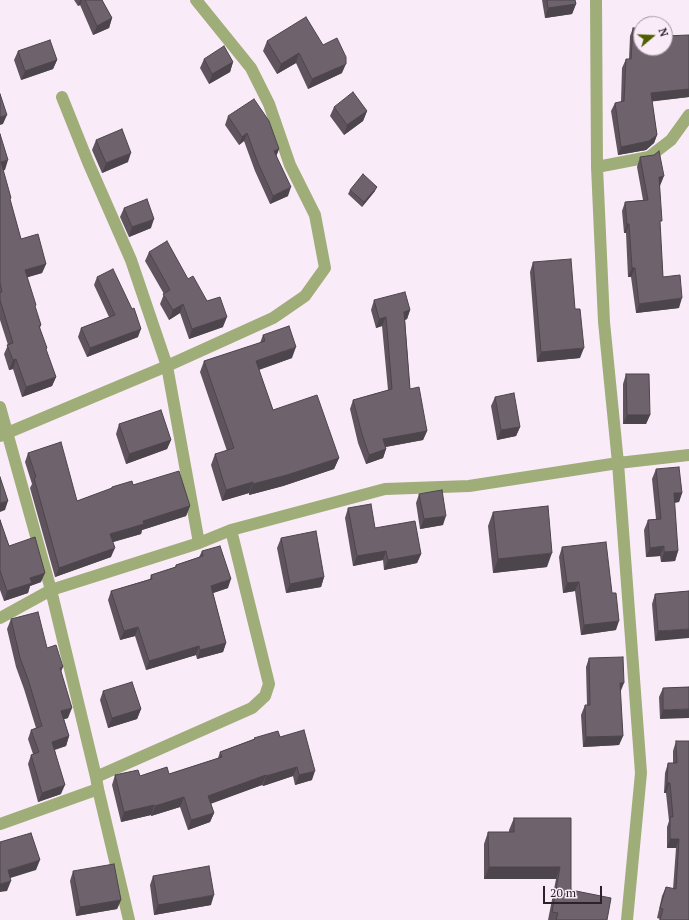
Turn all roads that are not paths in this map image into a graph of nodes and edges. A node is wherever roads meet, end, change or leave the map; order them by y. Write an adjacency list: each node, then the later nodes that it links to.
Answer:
1 (196, 0): 6 (street)
2 (596, 0): 5 (street)
3 (62, 97): 6 (street)
4 (689, 115): 5 (street)
5 (597, 167): 10 (street)
6 (167, 366): 8 (street); 12 (street)
7 (0, 407): 8 (street)
8 (4, 435): 13 (street)
9 (689, 455): 10 (street)
10 (618, 463): 11 (street); 18 (street)
11 (231, 530): 12 (street); 15 (street)
12 (199, 543): 13 (street)
13 (51, 590): 14 (street); 15 (street)
14 (0, 618)
15 (97, 783): 16 (street); 17 (street)
16 (0, 824)
17 (129, 920)
18 (627, 920)

